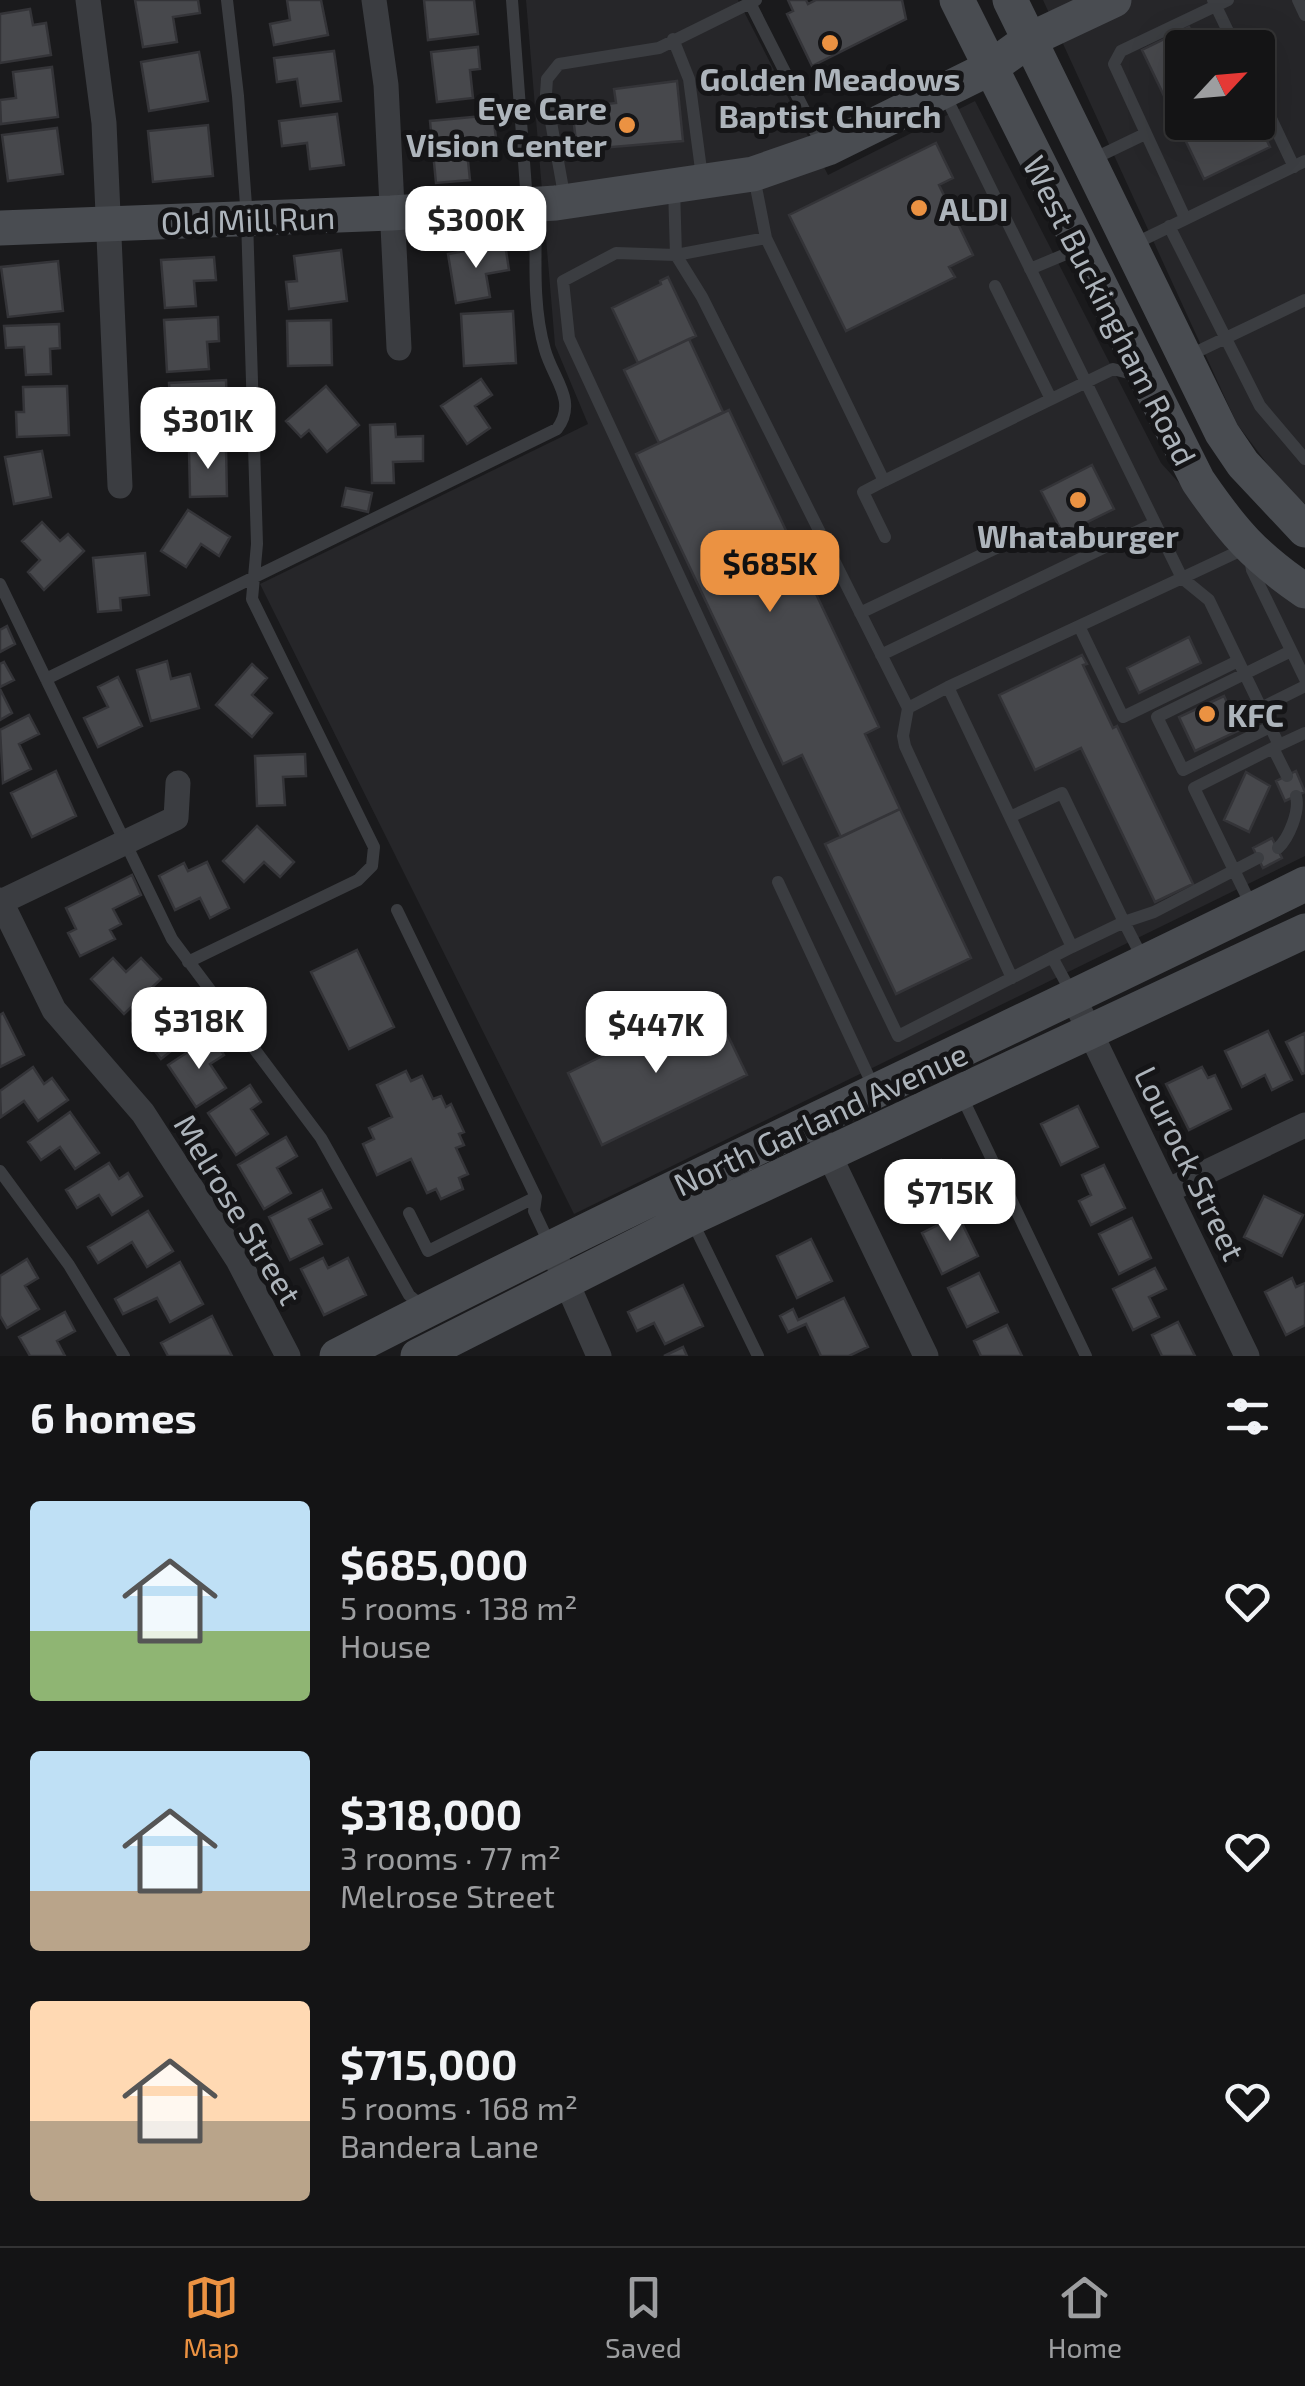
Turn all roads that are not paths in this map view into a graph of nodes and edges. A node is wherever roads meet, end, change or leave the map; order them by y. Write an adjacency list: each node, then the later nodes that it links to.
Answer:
1 (88, 0): 28 (street)
2 (226, 0): 27 (lane)
3 (374, 0): 25 (street)
4 (512, 0): 24 (lane)
5 (957, 0): 15 (main road, West Buckingham Road)
6 (1010, 0): 14 (main road, West Buckingham Road)
7 (1114, 0): 14 (main road, Old Mill Run)
8 (1298, 0): 11 (lane)
9 (753, 1): 13 (lane); 19 (lane)
10 (1219, 2): 12 (lane); 18 (lane)
11 (1305, 15)
12 (1229, 30)
13 (673, 39): 23 (lane); 24 (lane)
14 (1029, 40): 15 (main road, Old Mill Run); 20 (main road, West Buckingham Road)
15 (990, 68): 16 (main road, Old Mill Run); 33 (main road, West Buckingham Road)
16 (943, 91): 19 (main road, Old Mill Run); 35 (lane)
17 (1275, 121): 21 (lane)
18 (1144, 134): 20 (lane); 26 (lane)
19 (824, 149): 22 (main road, Old Mill Run)
20 (1088, 162): 32 (main road, West Buckingham Road)
21 (1300, 164): 26 (lane)
22 (753, 174): 23 (main road, Old Mill Run); 31 (lane)
23 (688, 184): 24 (main road, Old Mill Run); 34 (lane)
24 (543, 203): 25 (main road, Old Mill Run); 54 (lane)
25 (390, 214): 27 (main road, Old Mill Run); 39 (street)
26 (1185, 218): 29 (lane)
27 (246, 219): 28 (main road, Old Mill Run); 54 (lane)
28 (110, 224): 30 (main road, Old Mill Run); 46 (street)
29 (1170, 226): 32 (lane); 38 (lane)
30 (0, 228)
31 (766, 238): 34 (lane); 45 (lane)
32 (1129, 246): 40 (main road, West Buckingham Road)
33 (1079, 248): 35 (lane); 41 (main road, West Buckingham Road)
34 (676, 254): 57 (lane); 89 (lane)
35 (1030, 269): 42 (lane)
36 (995, 286): 43 (lane)
37 (1305, 300): 38 (lane)
38 (1224, 338): 40 (lane); 44 (lane)
39 (399, 348)
40 (1184, 358): 41 (main road); 48 (main road, West Buckingham Road)
41 (1143, 377): 42 (lane); 51 (main road, West Buckingham Road)
42 (1086, 382): 43 (lane); 47 (lane)
43 (1050, 399): 45 (lane)
44 (1305, 459)
45 (884, 480): 49 (lane)
46 (120, 486)
47 (1155, 523): 53 (lane); 60 (lane)
48 (1305, 530)
49 (885, 537)
50 (1015, 539): 57 (lane)
51 (1248, 547): 52 (main road); 53 (lane); 56 (main road, West Buckingham Road); 59 (lane)
52 (1305, 555)
53 (1182, 578): 58 (lane); 61 (lane)
54 (253, 579): 62 (lane); 87 (lane)
55 (0, 584): 62 (lane)
56 (1305, 591)
57 (860, 613): 60 (lane)
58 (1080, 628): 61 (lane); 64 (lane)
59 (1291, 650): 61 (lane); 63 (lane)
60 (881, 655): 65 (lane)
61 (1242, 668): 66 (lane); 67 (lane)
62 (46, 680): 74 (lane)
63 (1305, 682): 66 (lane)
64 (948, 687): 65 (lane); 73 (lane)
65 (908, 708): 89 (lane)
66 (1261, 708): 67 (lane)
67 (1270, 727): 69 (lane)
68 (1305, 732): 69 (lane)
69 (1276, 747): 70 (lane); 77 (lane)
70 (1286, 776)
71 (178, 784): 74 (street)
72 (1296, 796): 75 (lane)
73 (1010, 816): 83 (lane); 85 (lane)
74 (124, 842): 80 (street); 87 (lane)
75 (1278, 848)
76 (1258, 858): 77 (lane)
77 (1234, 870): 82 (lane); 83 (lane)
78 (778, 882): 92 (lane)
79 (1305, 884): 82 (main road, North Garland Avenue)
80 (0, 901): 107 (street, Melrose Street)
81 (397, 910): 99 (lane)
82 (1254, 910): 88 (main road, North Garland Avenue)
83 (1124, 922): 85 (lane); 88 (lane)
84 (1305, 932): 91 (main road, North Garland Avenue)
85 (1072, 947): 86 (lane)
86 (1052, 957): 89 (lane); 90 (lane)
87 (188, 962): 104 (lane)
88 (1146, 964): 90 (main road, North Garland Avenue)
89 (1012, 978)
90 (1074, 999): 91 (street, Lourock Street); 92 (main road, North Garland Avenue)
91 (1090, 1032): 93 (main road, North Garland Avenue); 98 (street, Lourock Street)
92 (875, 1090): 94 (main road, North Garland Avenue)
93 (959, 1092): 96 (main road, North Garland Avenue); 112 (lane)
94 (812, 1119): 96 (street); 102 (main road, North Garland Avenue)
95 (1305, 1125): 98 (street)
96 (829, 1154): 101 (main road, North Garland Avenue); 111 (street)
97 (0, 1171): 106 (lane)
98 (1169, 1190): 113 (street, Lourock Street)
99 (536, 1197): 100 (lane); 102 (lane)
100 (409, 1212)
101 (691, 1218): 103 (main road, North Garland Avenue); 110 (lane)
102 (551, 1248): 103 (street); 104 (main road, North Garland Avenue)
103 (566, 1281): 105 (main road, North Garland Avenue); 109 (street)
104 (426, 1309): 108 (main road, North Garland Avenue)
105 (436, 1352)
106 (124, 1356)
107 (288, 1356)
108 (336, 1356)
109 (599, 1356)
110 (758, 1356)
111 (926, 1356)
112 (1086, 1356)
113 (1247, 1356)

